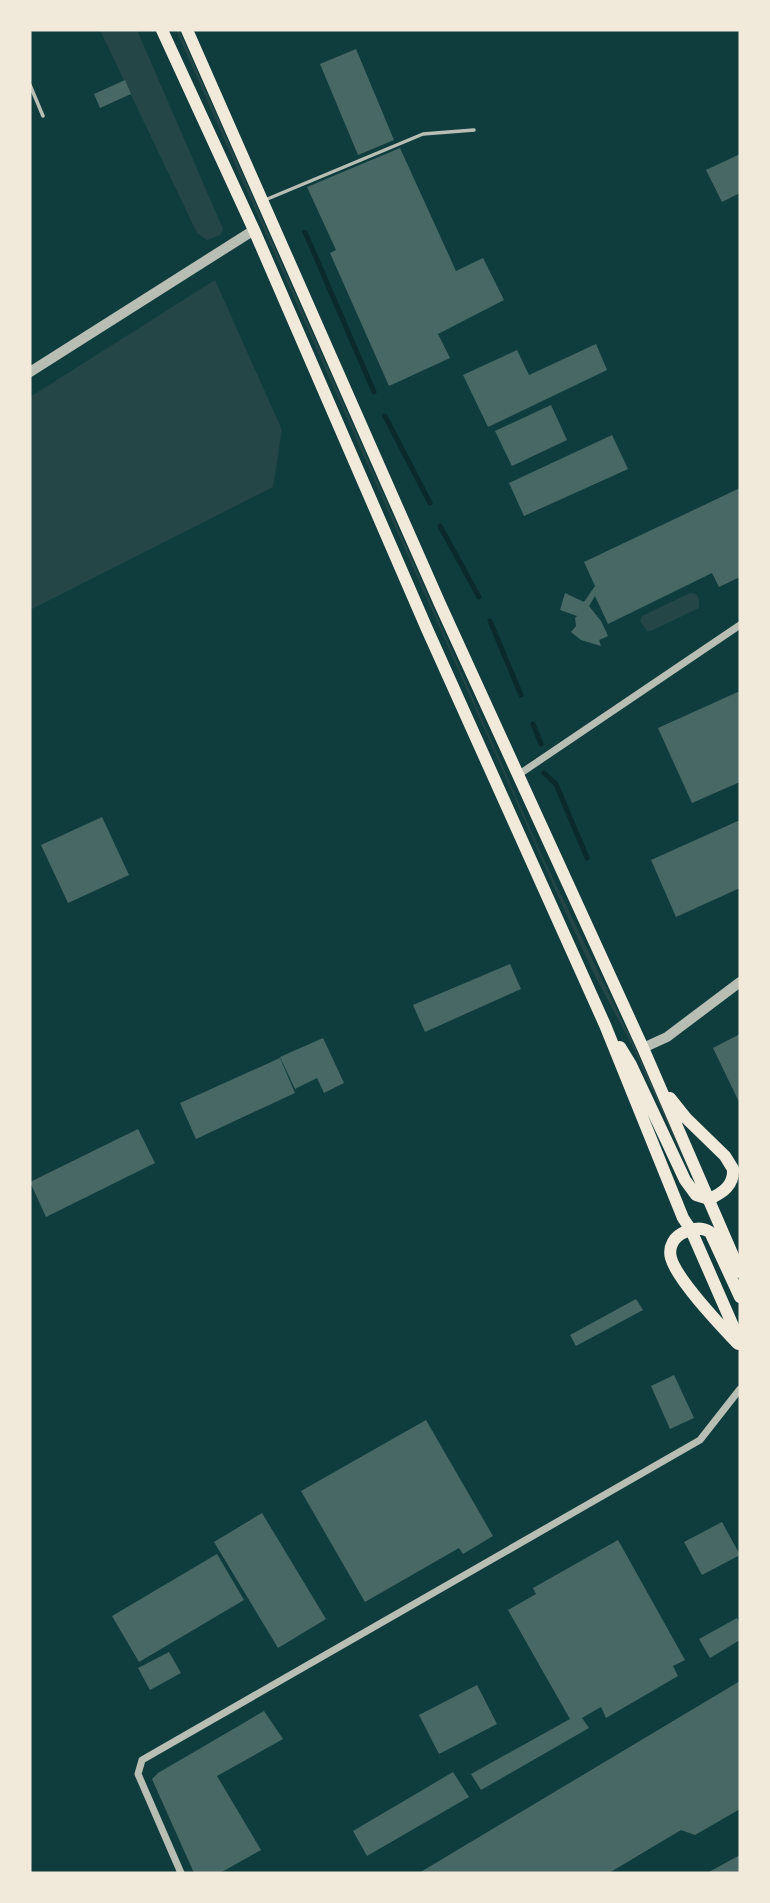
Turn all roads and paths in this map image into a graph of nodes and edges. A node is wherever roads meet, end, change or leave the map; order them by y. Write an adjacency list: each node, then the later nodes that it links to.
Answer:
1 (162, 30): 7 (highway)
2 (187, 30): 6 (highway)
3 (30, 85): 4 (lane)
4 (43, 116)
5 (474, 130): 6 (lane)
6 (264, 201): 10 (highway)
7 (254, 230): 8 (street); 12 (highway)
8 (30, 372)
9 (740, 625): 10 (street)
10 (518, 775): 13 (highway)
11 (740, 982): 13 (street)
12 (605, 1025): 15 (highway); 16 (highway)
13 (643, 1048): 14 (highway)
14 (659, 1084): 15 (highway); 15 (highway)
15 (709, 1199): 17 (highway)
16 (691, 1230): 18 (highway); 19 (highway); 19 (highway)
17 (740, 1272)
18 (740, 1297)
19 (740, 1344)
20 (740, 1389): 21 (street)
21 (181, 1873)

